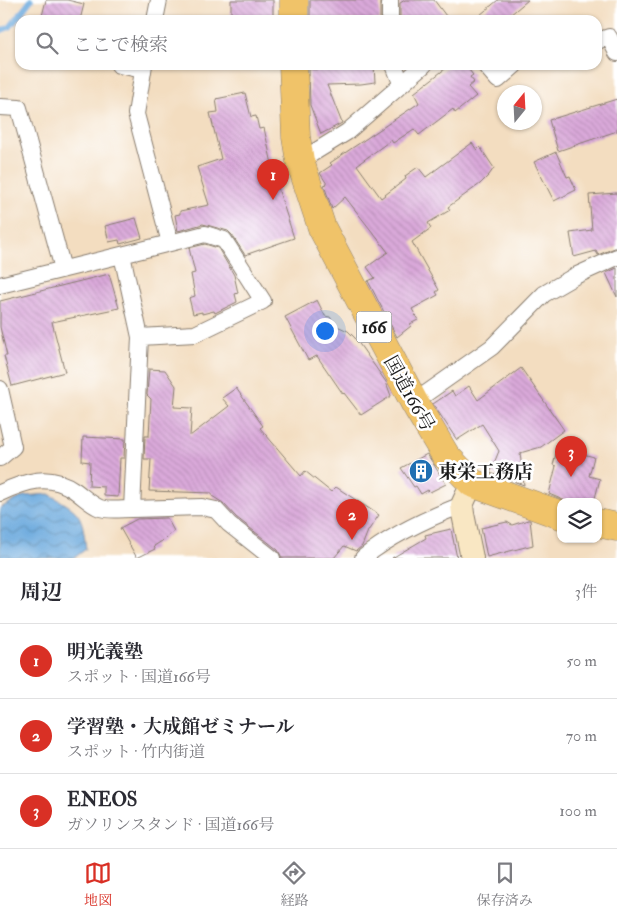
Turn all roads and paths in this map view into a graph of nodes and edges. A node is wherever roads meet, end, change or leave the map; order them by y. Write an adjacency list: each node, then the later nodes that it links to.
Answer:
1 (159, 0): 4 (street)
2 (294, 0): 5 (highway)
3 (390, 0): 6 (street)
4 (155, 15)
5 (294, 15)
6 (390, 15)
7 (602, 39): 8 (street)
8 (617, 53)
9 (143, 70): 18 (street)
10 (293, 70): 17 (highway, 国道166号 / 166)
11 (396, 70): 15 (street)
12 (418, 70): 15 (street)
13 (489, 70): 14 (street)
14 (509, 70)
15 (401, 83): 17 (street)
16 (0, 107): 21 (street)
17 (300, 161): 25 (highway, 国道166号 / 166)
18 (170, 243): 19 (street); 23 (street)
19 (122, 255): 21 (street); 23 (street)
20 (617, 257): 25 (street)
21 (63, 268): 22 (street)
22 (0, 285)
23 (140, 337): 29 (street)
24 (0, 389): 26 (street)
25 (414, 402): 28 (highway, 国道166号 / 166)
26 (0, 458)
27 (0, 493): 29 (street)
28 (467, 494): 30 (highway, 国道166号 / 166); 34 (street); 35 (street)
29 (132, 509): 33 (street)
30 (557, 514)
31 (602, 524): 32 (highway)
32 (617, 527)
33 (272, 558)
34 (363, 558)
35 (472, 558)

